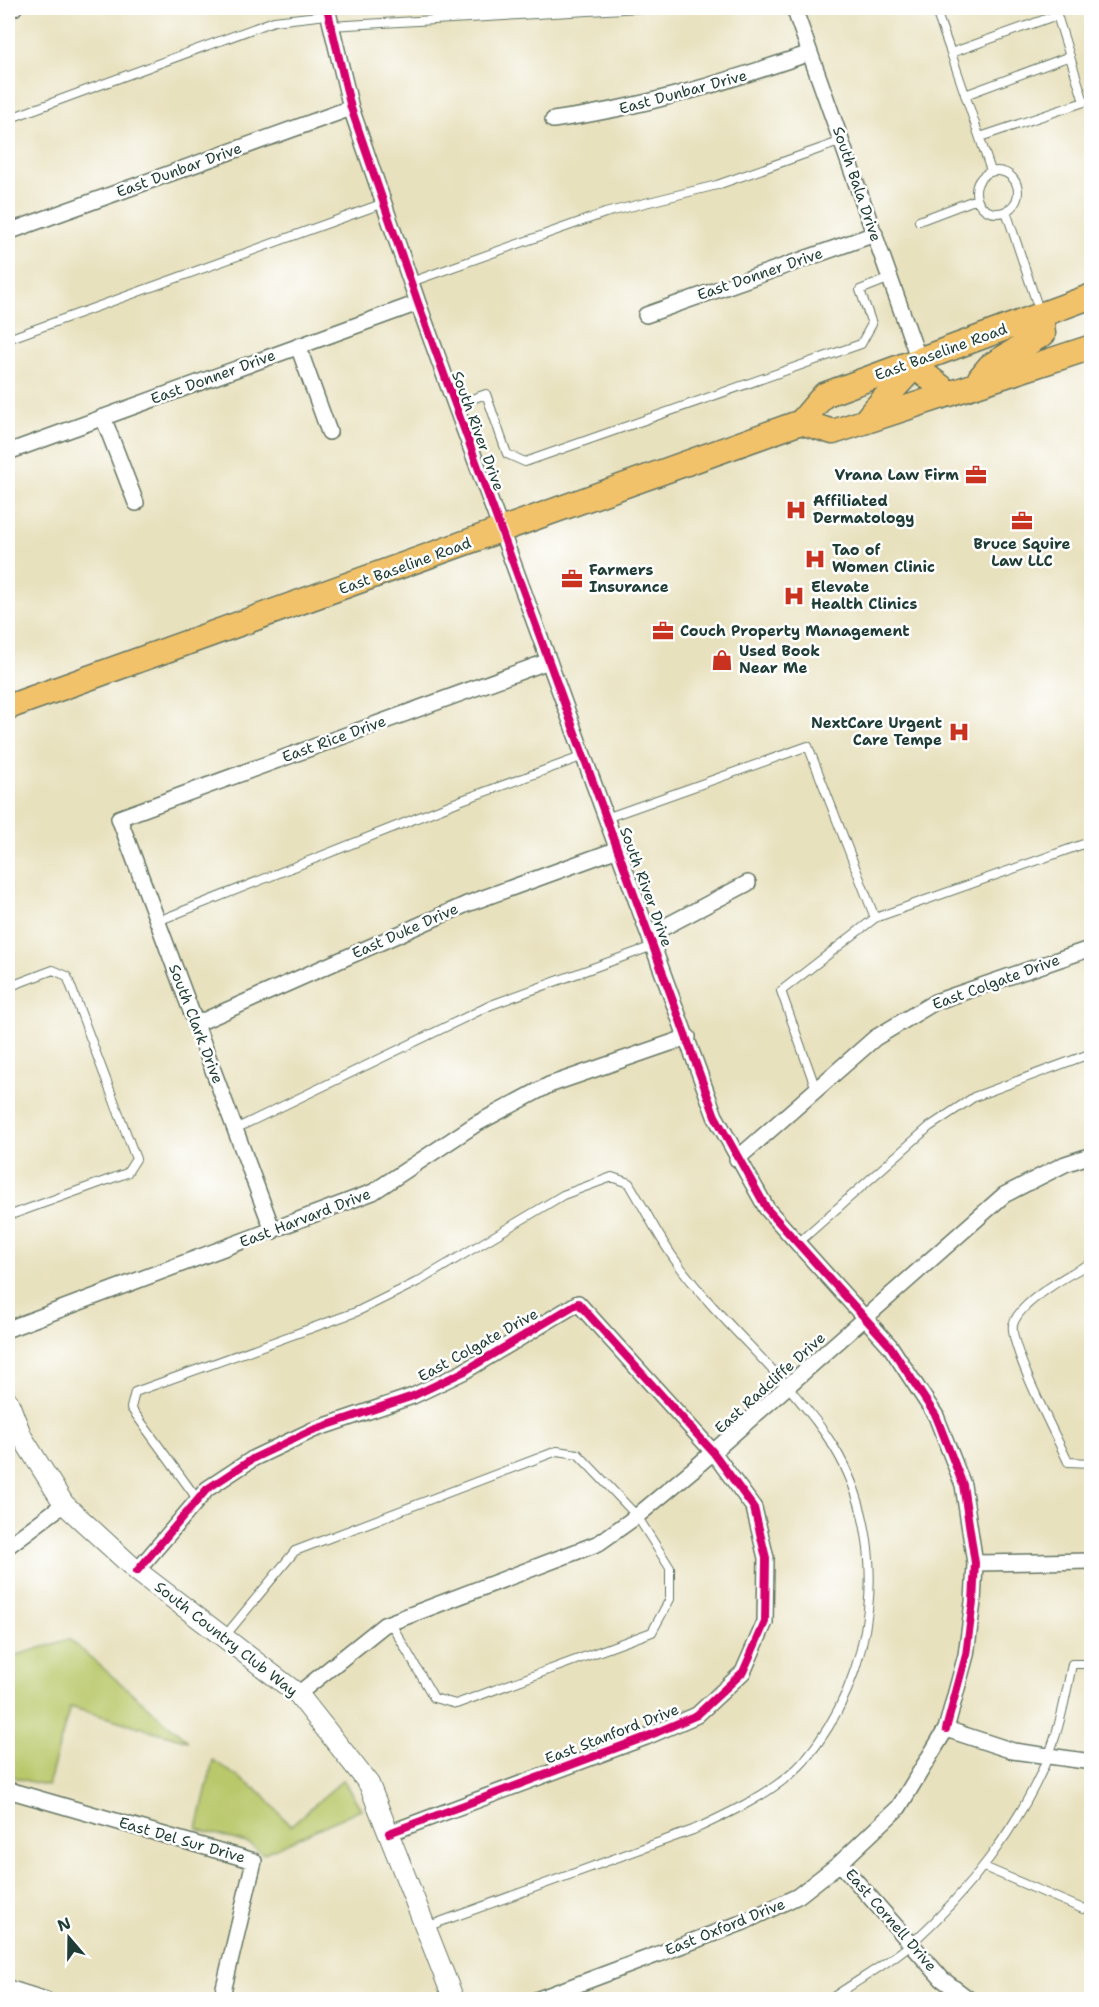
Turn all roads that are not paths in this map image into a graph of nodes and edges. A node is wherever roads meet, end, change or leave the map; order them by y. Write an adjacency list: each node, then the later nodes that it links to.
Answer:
1 (14, 8): 5 (street)
2 (641, 8): 7 (lane)
3 (794, 8): 8 (street, South Bala Drive)
4 (935, 8): 9 (lane)
5 (8, 10)
6 (1057, 11): 9 (lane); 10 (lane)
7 (328, 16): 12 (street, South River Drive); 13 (lane)
8 (810, 53): 14 (street, East Dunbar Drive); 16 (street, South Bala Drive)
9 (951, 53): 11 (lane)
10 (1070, 56): 11 (lane); 15 (lane)
11 (965, 94): 15 (lane)
12 (351, 108): 19 (street, South River Drive); 22 (street, East Dunbar Drive)
13 (8, 119)
14 (553, 120)
15 (980, 137): 17 (lane)
16 (842, 141): 23 (street, South Bala Drive); 25 (lane)
17 (992, 171): 18 (lane); 20 (lane)
18 (977, 199): 20 (lane); 21 (lane)
19 (384, 202): 25 (street, South River Drive); 30 (lane)
20 (1006, 211): 29 (lane)
21 (919, 221)
22 (8, 232)
23 (875, 234): 24 (street, South Bala Drive); 28 (street, East Donner Drive)
24 (890, 278): 33 (street, South Bala Drive); 37 (lane)
25 (411, 282): 27 (street, South River Drive)
26 (1092, 296): 29 (main road, East Baseline Road)
27 (418, 303): 31 (street, East Donner Drive); 37 (street, South River Drive)
28 (646, 315)
29 (1041, 315): 33 (main road, East Baseline Road); 36 (main road)
30 (8, 339)
31 (298, 346): 38 (street, East Donner Drive); 41 (street)
32 (1092, 347): 35 (main road)
33 (919, 360): 36 (main road); 39 (main road, East Baseline Road); 40 (main road)
34 (1092, 363): 35 (main road)
35 (1009, 374): 36 (main road)
36 (961, 390): 40 (main road)
37 (455, 405): 44 (street, South River Drive)
38 (103, 417): 42 (street, East Donner Drive); 43 (street)
39 (801, 422): 40 (main road); 44 (main road, East Baseline Road)
40 (865, 422)
41 (329, 432)
42 (8, 452)
43 (135, 502)
44 (501, 531): 45 (street, South River Drive); 46 (main road, East Baseline Road)
45 (549, 661): 47 (street, South River Drive); 48 (street, East Rice Drive)
46 (8, 707)
47 (584, 756): 49 (street, South River Drive); 54 (lane)
48 (119, 818): 54 (street, South Clark Drive)
49 (606, 818): 51 (street, South River Drive); 53 (lane)
50 (1092, 841): 53 (lane)
51 (618, 849): 55 (street, South River Drive); 58 (street, East Duke Drive)
52 (748, 883): 55 (street)
53 (875, 918): 61 (lane)
54 (158, 921): 58 (street, South Clark Drive)
55 (651, 940): 59 (street, South River Drive); 62 (lane)
56 (1092, 948): 61 (street, East Colgate Drive)
57 (8, 987): 65 (lane)
58 (196, 1024): 62 (street, South Clark Drive)
59 (688, 1037): 64 (street, South River Drive); 66 (street, East Harvard Drive)
60 (1092, 1053): 67 (lane)
61 (816, 1089): 64 (street, East Colgate Drive)
62 (236, 1129): 66 (street, South Clark Drive)
63 (1092, 1155): 69 (street, East Radcliffe Drive)
64 (737, 1159): 67 (street, South River Drive)
65 (8, 1216)
66 (273, 1231): 70 (street, East Harvard Drive)
67 (798, 1243): 69 (street, South River Drive)
68 (1092, 1263): 75 (lane)
69 (865, 1316): 71 (street, East Radcliffe Drive); 81 (street, South River Drive)
70 (8, 1329)
71 (786, 1387): 74 (street, East Radcliffe Drive); 76 (lane); 95 (lane)
72 (8, 1401): 73 (street, South Country Club Way)
73 (13, 1432): 77 (street, South Country Club Way)
74 (713, 1452): 76 (street, East Colgate Drive); 78 (street, East Radcliffe Drive); 91 (street, East Stanford Drive)
75 (1092, 1463)
76 (198, 1500): 82 (street, East Colgate Drive)
77 (64, 1504): 79 (street); 82 (street, South Country Club Way)
78 (637, 1516): 83 (street, East Radcliffe Drive); 83 (lane); 84 (lane)
79 (8, 1546)
80 (1092, 1561): 81 (street)
81 (975, 1563): 87 (street, South River Drive)
82 (137, 1571): 84 (street, South Country Club Way)
83 (390, 1622): 86 (street, East Radcliffe Drive)
84 (224, 1638): 86 (street, South Country Club Way)
85 (1092, 1664): 88 (lane)
86 (298, 1694): 91 (street, South Country Club Way)
87 (946, 1729): 88 (street); 92 (street, East Oxford Drive)
88 (1048, 1757): 89 (street); 93 (lane)
89 (1092, 1762)
90 (8, 1790): 99 (street, East Del Sur Drive)
91 (389, 1833): 95 (street, South Country Club Way)
92 (840, 1863): 96 (street, East Cornell Drive); 101 (street, East Oxford Drive)
93 (984, 1867): 94 (lane); 96 (lane)
94 (1092, 1906)
95 (424, 1928): 100 (street, South Country Club Way)
96 (911, 1944): 102 (lane); 103 (street, East Cornell Drive)
97 (8, 1988): 98 (street)
98 (46, 2000)
99 (221, 2000)
100 (454, 2000)
101 (536, 2000)
102 (830, 2000)
103 (970, 2000)

